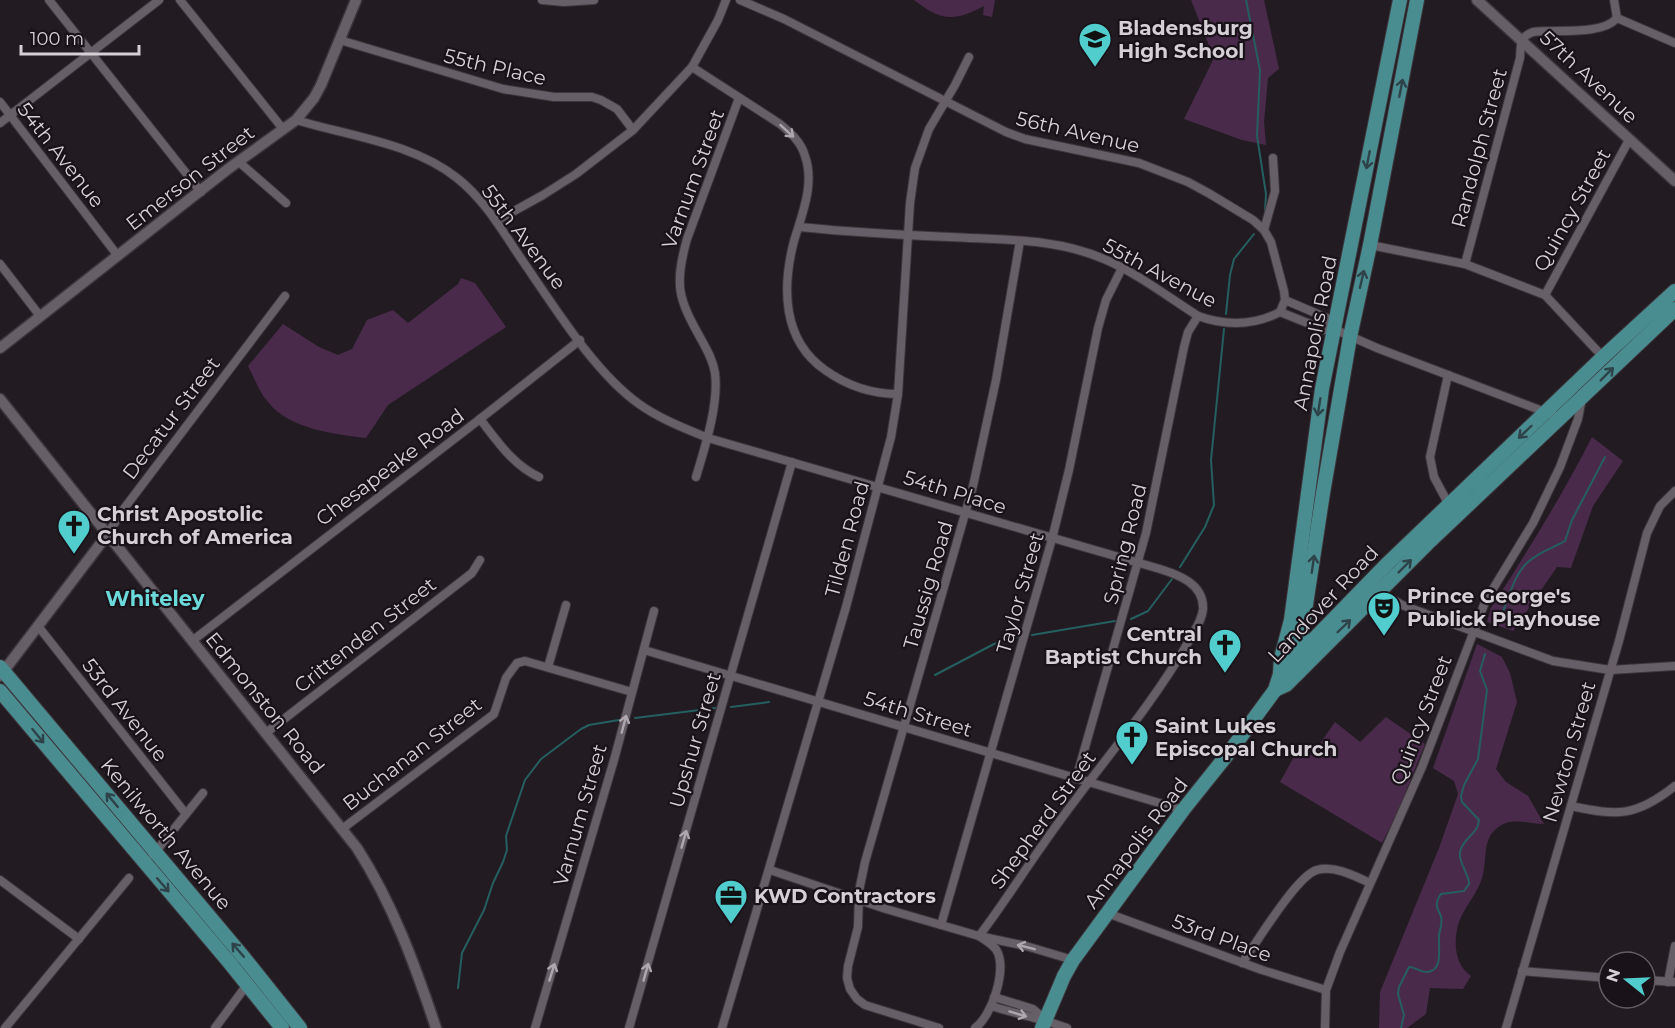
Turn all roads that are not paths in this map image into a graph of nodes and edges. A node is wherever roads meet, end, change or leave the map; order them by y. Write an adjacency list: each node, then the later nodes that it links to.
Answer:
1 (49, 0): 17 (street)
2 (159, 0): 17 (street)
3 (180, 0): 26 (street)
4 (356, 0): 15 (street, Emerson Street)
5 (542, 0): 6 (street)
6 (594, 0)
7 (726, 0): 19 (street)
8 (740, 0): 22 (street, 56th Avenue)
9 (1400, 0): 52 (main road, Annapolis Road, one-way to 52)
10 (1417, 0): 39 (main road, Annapolis Road, one-way to 10)
11 (1477, 0): 14 (street, 57th Avenue)
12 (1614, 0): 13 (street)
13 (1617, 18): 14 (street); 16 (street)
14 (1521, 39): 28 (street, 57th Avenue); 42 (street, Randolph Street)
15 (340, 40): 24 (street, Emerson Street); 27 (street, 55th Place)
16 (1675, 43)
17 (91, 52): 23 (street); 32 (street)
18 (969, 57): 22 (street, Tilden Road)
19 (692, 67): 20 (street); 27 (street)
20 (739, 98): 35 (street, one-way to 35); 64 (street, Varnum Street)
21 (0, 102): 23 (street, 54th Avenue)
22 (945, 102): 36 (street, 56th Avenue); 37 (street, Tilden Road)
23 (10, 115): 25 (street); 40 (street, 54th Avenue)
24 (296, 120): 26 (street, Emerson Street); 34 (street, 55th Avenue)
25 (0, 123)
26 (283, 129): 30 (street, Emerson Street)
27 (633, 130): 34 (street)
28 (1629, 140): 31 (street, 57th Avenue); 45 (street, Quincy Street)
29 (1273, 158): 36 (street)
30 (239, 162): 32 (street, Emerson Street); 33 (street)
31 (1675, 182)
32 (201, 192): 40 (street, Emerson Street)
33 (286, 203)
34 (496, 221): 54 (street, 55th Avenue)
35 (799, 227): 37 (street, 55th Avenue); 58 (street)
36 (1264, 230): 47 (street, 56th Avenue)
37 (908, 235): 38 (street, 55th Avenue); 58 (street, Tilden Road)
38 (1020, 241): 43 (street, 55th Avenue); 71 (street, Taussig Road)
39 (1370, 245): 42 (street); 53 (main road, Annapolis Road, one-way to 39)
40 (118, 256): 50 (street, Emerson Street)
41 (0, 264): 50 (street)
42 (1465, 264): 45 (street)
43 (1122, 268): 51 (street, 55th Avenue); 73 (street, Taylor Street)
44 (1675, 291): 56 (main road, Landover Road)
45 (1545, 295): 56 (street)
46 (285, 296): 72 (street, Decatur Street)
47 (1285, 300): 49 (street); 52 (street)
48 (1675, 309): 59 (main road, Landover Road, one-way to 48)
49 (1280, 312): 51 (street, 55th Avenue); 52 (street)
50 (40, 316): 55 (street, Emerson Street)
51 (1198, 316): 75 (street, Spring Road)
52 (1334, 329): 53 (street); 93 (main road, Annapolis Road, one-way to 93)
53 (1350, 337): 57 (street); 80 (main road, Annapolis Road, one-way to 53)
54 (580, 340): 63 (street, Chesapeake Road); 64 (street, 54th Place)
55 (0, 348)
56 (1603, 357): 61 (main road, Landover Road)
57 (1448, 375): 61 (street); 70 (street)
58 (898, 394): 68 (street, Tilden Road)
59 (1582, 398): 62 (main road, Landover Road); 83 (street, Quincy Street)
60 (0, 399): 72 (street, Edmonston Road)
61 (1546, 412): 62 (street); 70 (main road, Landover Road, one-way to 70)
62 (1561, 418): 77 (main road, Landover Road, one-way to 62)
63 (480, 419): 66 (street); 85 (street, Chesapeake Road)
64 (708, 438): 65 (street, 54th Place); 67 (street, Varnum Street)
65 (792, 462): 68 (street, 54th Place); 94 (street, Upshur Street)
66 (539, 477)
67 (696, 477)
68 (879, 486): 71 (street, 54th Place); 98 (street, Tilden Road)
69 (1675, 491): 90 (street, Newton Street)
70 (1449, 505): 76 (main road, Landover Road)
71 (966, 512): 73 (street, 54th Place); 99 (street, Taussig Road)
72 (106, 535): 81 (street, Decatur Street); 85 (street, Edmonston Road)
73 (1052, 539): 75 (street, 54th Place); 101 (street, Taylor Street)
74 (480, 560): 100 (street, Crittenden Street)
75 (1138, 563): 84 (street, 54th Place); 102 (street, Spring Road)
76 (1368, 582): 77 (street); 82 (main road, Landover Road)
77 (1378, 592): 83 (street); 92 (main road, Landover Road, one-way to 77)
78 (566, 605): 88 (street)
79 (654, 611): 86 (street, Varnum Street)
80 (1304, 622): 82 (main road); 87 (main road, Annapolis Road)
81 (38, 626): 91 (street, Decatur Street); 108 (street, 53rd Avenue)
82 (1322, 630): 87 (main road, Landover Road)
83 (1474, 631): 90 (street); 115 (street, Quincy Street)
84 (1193, 632): 103 (street, Shepherd Street)
85 (192, 640): 100 (street, Edmonston Road)
86 (644, 650): 94 (street, 54th Street); 97 (street, Varnum Street)
87 (1298, 657): 92 (main road, Annapolis Road); 93 (main road, Landover Road)
88 (545, 666): 97 (street); 109 (street, Buchanan Street)
89 (1675, 666): 90 (street)
90 (1610, 670): 106 (street, Newton Street)
91 (1, 672): 110 (main road, Kenilworth Avenue, one-way to 91)
92 (1298, 673): 95 (main road, Landover Road)
93 (1280, 674): 95 (main road, Landover Road)
94 (731, 676): 98 (street, 54th Street); 138 (street, Upshur Street, one-way to 94)
95 (1275, 690): 107 (main road, Annapolis Road)
96 (0, 691): 111 (main road, Kenilworth Avenue, one-way to 111)
97 (632, 692): 137 (street, Varnum Street, one-way to 97)
98 (818, 702): 99 (street, 54th Street); 112 (street, Tilden Road)
99 (904, 727): 101 (street, 54th Street); 116 (street, Taussig Road)
100 (266, 733): 109 (street, Edmonston Road)
101 (991, 753): 102 (street, 54th Street); 118 (street, Taylor Street)
102 (1076, 779): 103 (street, 54th Street)
103 (1089, 782): 107 (street, 54th Street); 119 (street, Shepherd Street)
104 (1675, 786): 106 (street)
105 (203, 793): 108 (street)
106 (1571, 806): 124 (street, Newton Street)
107 (1183, 810): 117 (main road, Annapolis Road)
108 (186, 814): 110 (street)
109 (342, 829): 136 (street, Edmonston Road)
110 (155, 853): 111 (street); 125 (main road, Kenilworth Avenue, one-way to 110)
111 (146, 864): 128 (main road, Kenilworth Avenue, one-way to 128)
112 (770, 870): 116 (street); 139 (street, Tilden Road)
113 (129, 878): 120 (street)
114 (0, 880): 120 (street)
115 (1370, 883): 123 (street); 129 (street, Quincy Street)
116 (859, 900): 118 (street); 140 (street)
117 (1107, 913): 122 (main road, Annapolis Road); 123 (street, 53rd Place)
118 (941, 925): 119 (street)
119 (979, 936): 122 (street, one-way to 119); 130 (street)
120 (79, 939): 132 (street)
121 (1675, 946): 127 (street)
122 (1073, 960): 131 (main road, Annapolis Road)
123 (1242, 963): 129 (street, 53rd Place)
124 (1522, 971): 126 (street); 144 (street, Newton Street)
125 (256, 972): 128 (street); 135 (main road, Kenilworth Avenue)
126 (1597, 977)
127 (1671, 982)
128 (247, 985): 133 (street); 134 (main road, Kenilworth Avenue)
129 (1326, 990): 143 (street, Quincy Street)
130 (993, 1001): 131 (street); 141 (street)
131 (1044, 1024): 142 (street)
132 (5, 1028)
133 (215, 1028)
134 (282, 1028)
135 (300, 1028)
136 (436, 1028)
137 (535, 1028)
138 (629, 1028)
139 (722, 1028)
140 (939, 1028)
141 (975, 1028)
142 (1067, 1028)
143 (1325, 1028)
144 (1506, 1028)

